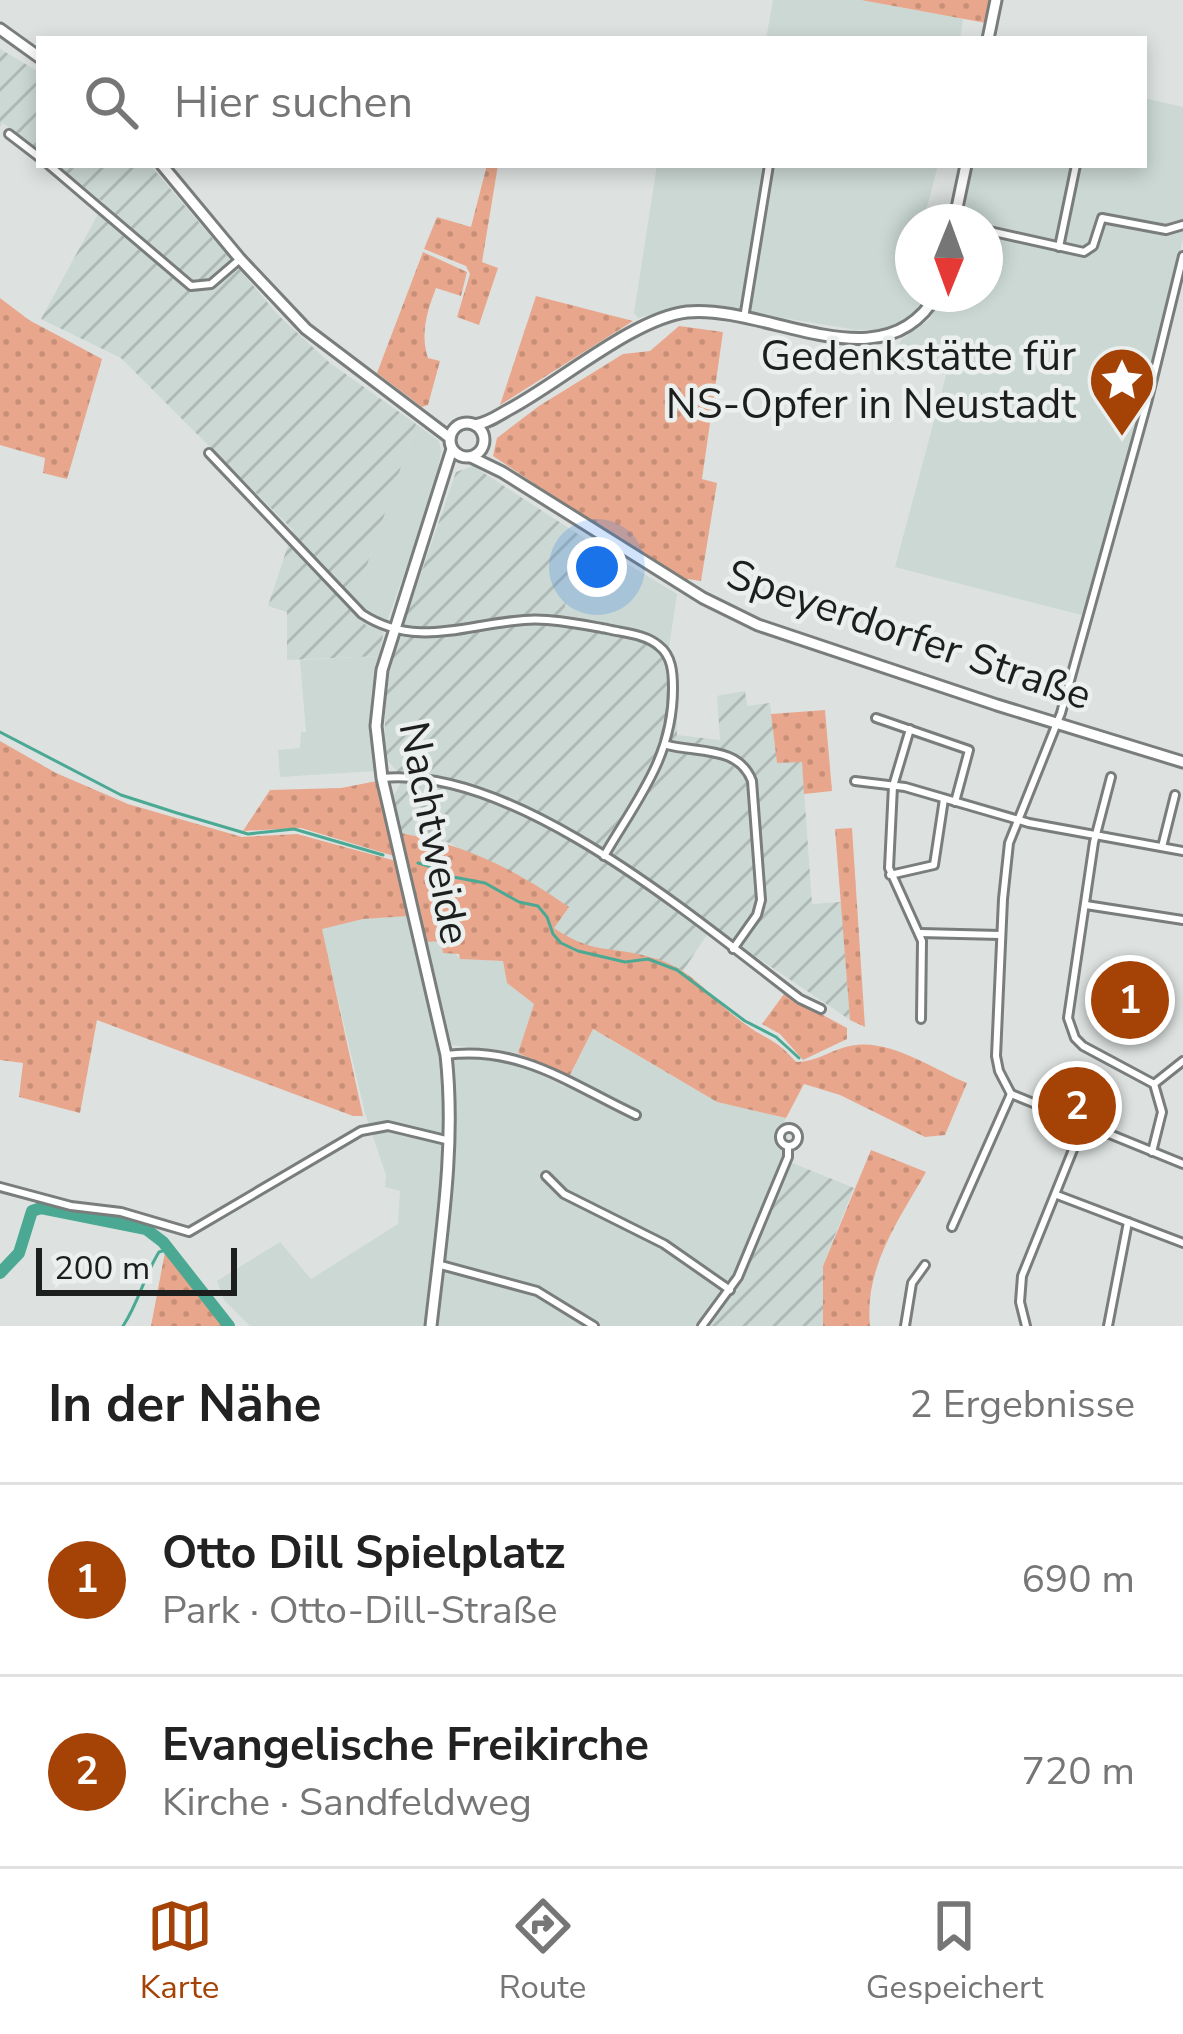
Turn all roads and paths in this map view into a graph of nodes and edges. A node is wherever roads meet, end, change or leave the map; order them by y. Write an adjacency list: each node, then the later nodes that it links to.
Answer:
1 (996, 0): 3 (street)
2 (0, 29): 4 (street)
3 (989, 36)
4 (36, 55)
5 (9, 134): 6 (street)
6 (36, 155)
7 (53, 168): 17 (street)
8 (164, 168): 17 (street)
9 (769, 168): 19 (street)
10 (965, 168): 12 (street)
11 (1076, 168): 15 (street)
12 (958, 204)
13 (1183, 225): 15 (street)
14 (1003, 234): 15 (street)
15 (1059, 247)
16 (1183, 256): 32 (street)
17 (240, 259): 21 (street)
18 (921, 312): 19 (street)
19 (744, 318): 20 (street)
20 (520, 405): 22 (street); 24 (street)
21 (421, 416): 23 (street); 25 (street)
22 (475, 425): 23 (street); 24 (street)
23 (456, 427): 25 (street)
24 (483, 442): 27 (street); 28 (street, Speyerdorfer Straße)
25 (451, 444): 27 (street); 29 (street, Nachtweide)
26 (209, 453): 30 (street)
27 (468, 457): 28 (street, Speyerdorfer Straße); 29 (street, Nachtweide)
28 (502, 472): 32 (street, Speyerdorfer Straße)
29 (442, 487): 30 (street, Nachtweide)
30 (395, 629): 34 (street); 37 (street, Nachtweide)
31 (876, 718): 33 (street)
32 (1058, 724): 35 (street, Speyerdorfer Straße); 43 (street)
33 (910, 729): 39 (street); 42 (street)
34 (668, 745): 47 (street); 53 (street)
35 (1183, 762)
36 (1111, 777): 44 (street)
37 (382, 778): 47 (street); 56 (street, Nachtweide)
38 (855, 781): 39 (street)
39 (893, 786): 41 (street); 48 (street)
40 (1175, 795): 45 (street)
41 (944, 799): 42 (street); 48 (street)
42 (955, 802): 43 (street)
43 (1015, 820): 44 (street); 52 (street)
44 (1096, 835): 45 (street); 49 (street)
45 (1162, 847): 46 (street)
46 (1183, 850)
47 (604, 856): 53 (street)
48 (890, 875): 51 (street)
49 (1086, 904): 50 (street); 58 (street)
50 (1183, 920)
51 (920, 933): 52 (street); 55 (street)
52 (1000, 935): 59 (street)
53 (733, 949): 54 (street)
54 (821, 1009)
55 (921, 1019)
56 (446, 1055): 60 (street); 62 (street, Nachtweide)
57 (1183, 1061): 58 (street)
58 (1154, 1084): 64 (street)
59 (1011, 1094): 61 (street); 70 (street)
60 (636, 1115)
61 (1083, 1125): 64 (street); 68 (street)
62 (450, 1141): 67 (street); 72 (street, Nachtweide)
63 (788, 1145): 74 (street)
64 (1152, 1152): 65 (street)
65 (1183, 1164)
66 (546, 1176): 74 (street)
67 (0, 1187)
68 (1056, 1195): 69 (street); 79 (street)
69 (1128, 1222): 71 (street); 80 (street)
70 (952, 1227)
71 (1183, 1243)
72 (437, 1264): 75 (street, Nachtweide); 76 (street)
73 (926, 1265): 78 (street)
74 (730, 1290): 77 (street)
75 (431, 1326)
76 (594, 1326)
77 (702, 1326)
78 (904, 1326)
79 (1026, 1326)
80 (1108, 1326)

